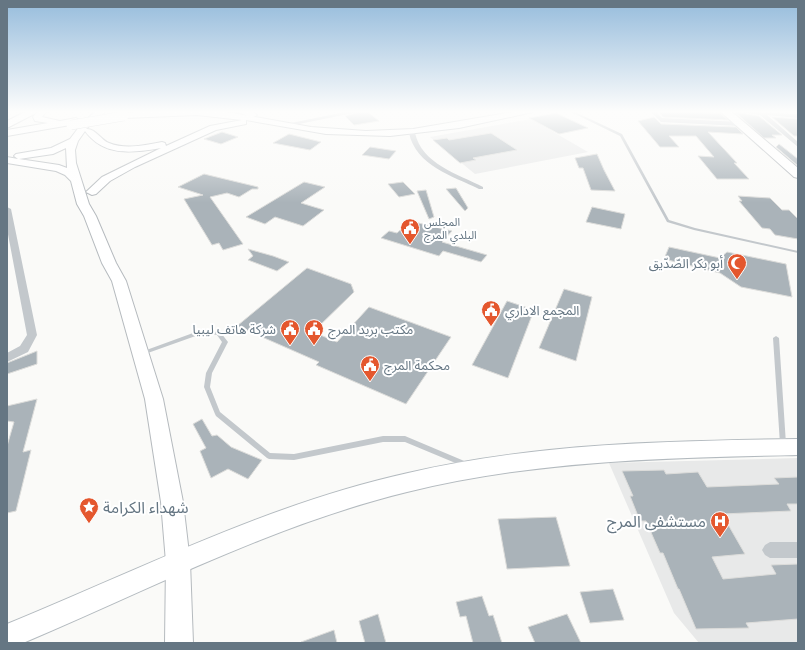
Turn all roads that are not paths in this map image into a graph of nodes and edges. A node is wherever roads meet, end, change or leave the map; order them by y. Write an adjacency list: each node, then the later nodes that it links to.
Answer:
1 (71, 142): 10 (main road)
2 (73, 142): 13 (main road)
3 (83, 142): 15 (main road)
4 (99, 142): 5 (main road)
5 (170, 142)
6 (183, 142): 15 (main road)
7 (415, 142): 14 (street)
8 (625, 142): 18 (lane)
9 (761, 142): 12 (highway)
10 (7, 155)
11 (7, 160): 13 (main road)
12 (798, 174)
13 (78, 181): 17 (main road)
14 (481, 188)
15 (92, 192): 17 (main road)
16 (7, 209): 21 (street)
17 (90, 216): 20 (main road)
18 (798, 252)
19 (776, 338): 22 (lane)
20 (142, 353): 23 (lane); 26 (main road)
21 (7, 358)
22 (790, 447): 23 (street)
23 (475, 468): 26 (street)
24 (770, 550): 25 (street)
25 (798, 550)
26 (178, 562): 27 (street); 28 (main road)
27 (7, 637)
28 (179, 643)

